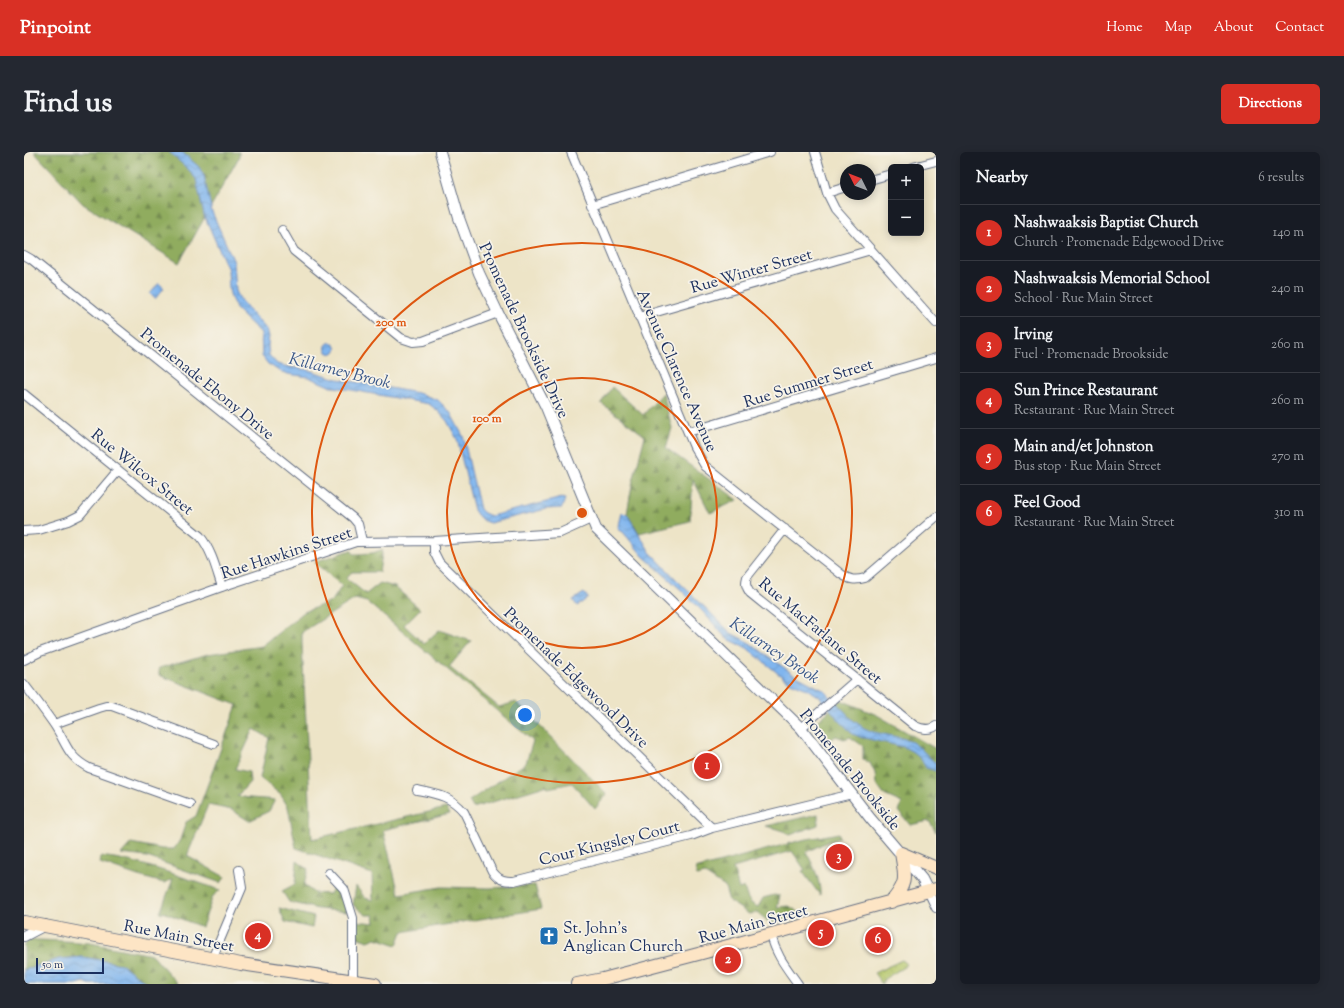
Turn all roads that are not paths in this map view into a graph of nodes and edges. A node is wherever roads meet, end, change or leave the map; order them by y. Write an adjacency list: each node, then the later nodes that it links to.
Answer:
1 (440, 152): 15 (street, Promenade Brookside Drive)
2 (572, 152): 11 (street, Avenue Clarence Avenue)
3 (770, 152): 11 (street)
4 (815, 152): 10 (street)
5 (936, 161): 6 (street)
6 (924, 164)
7 (888, 175): 8 (street)
8 (876, 178)
9 (840, 189): 10 (street)
10 (827, 193): 13 (street)
11 (592, 205): 16 (street, Avenue Clarence Avenue)
12 (282, 230): 15 (street)
13 (871, 250): 16 (street, Rue Winter Street); 17 (street)
14 (24, 255): 27 (street, Promenade Ebony Drive)
15 (498, 313): 23 (street, Promenade Brookside Drive)
16 (639, 317): 20 (street, Avenue Clarence Avenue)
17 (936, 324)
18 (936, 358): 20 (street, Rue Summer Street)
19 (24, 394): 21 (street, Rue Wilcox Street)
20 (688, 432): 24 (street, Avenue Clarence Avenue)
21 (118, 470): 25 (street); 28 (street, Rue Wilcox Street)
22 (936, 517): 24 (street, Avenue Clarence Avenue)
23 (591, 519): 26 (street, Rue Hawkins Street); 34 (street, Promenade Brookside)
24 (785, 529): 30 (street, Rue MacFarlane Street)
25 (24, 531)
26 (434, 540): 27 (street, Rue Hawkins Street); 39 (street, Promenade Edgewood Drive)
27 (362, 541): 28 (street, Rue Hawkins Street)
28 (222, 587): 29 (street, Rue Hawkins Street)
29 (24, 660)
30 (857, 679): 33 (street, Rue MacFarlane Street); 34 (street)
31 (24, 684): 32 (street)
32 (54, 724): 35 (street); 38 (street)
33 (936, 726)
34 (801, 728): 37 (street, Promenade Brookside)
35 (214, 744)
36 (417, 790): 39 (street, Cour Kingsley Court)
37 (852, 794): 39 (street, Cour Kingsley Court); 40 (street, Promenade Brookside)
38 (190, 804)
39 (712, 828)
40 (901, 853): 41 (main road); 44 (street, Promenade Brookside); 45 (main road)
41 (936, 868)
42 (239, 870): 51 (street)
43 (329, 873): 52 (street)
44 (932, 890): 45 (main road, Rue Main Street); 46 (street)
45 (891, 902): 49 (main road, Rue Main Street)
46 (936, 908)
47 (24, 922): 48 (main road, Rue Main Street)
48 (44, 925): 50 (street); 51 (main road, Rue Main Street)
49 (771, 935): 53 (main road, Rue Main Street); 56 (street)
50 (24, 936)
51 (212, 959): 52 (main road, Rue Main Street)
52 (353, 981): 54 (main road, Rue Main Street)
53 (604, 982): 55 (main road, Rue Main Street)
54 (375, 984)
55 (577, 984)
56 (798, 984)

